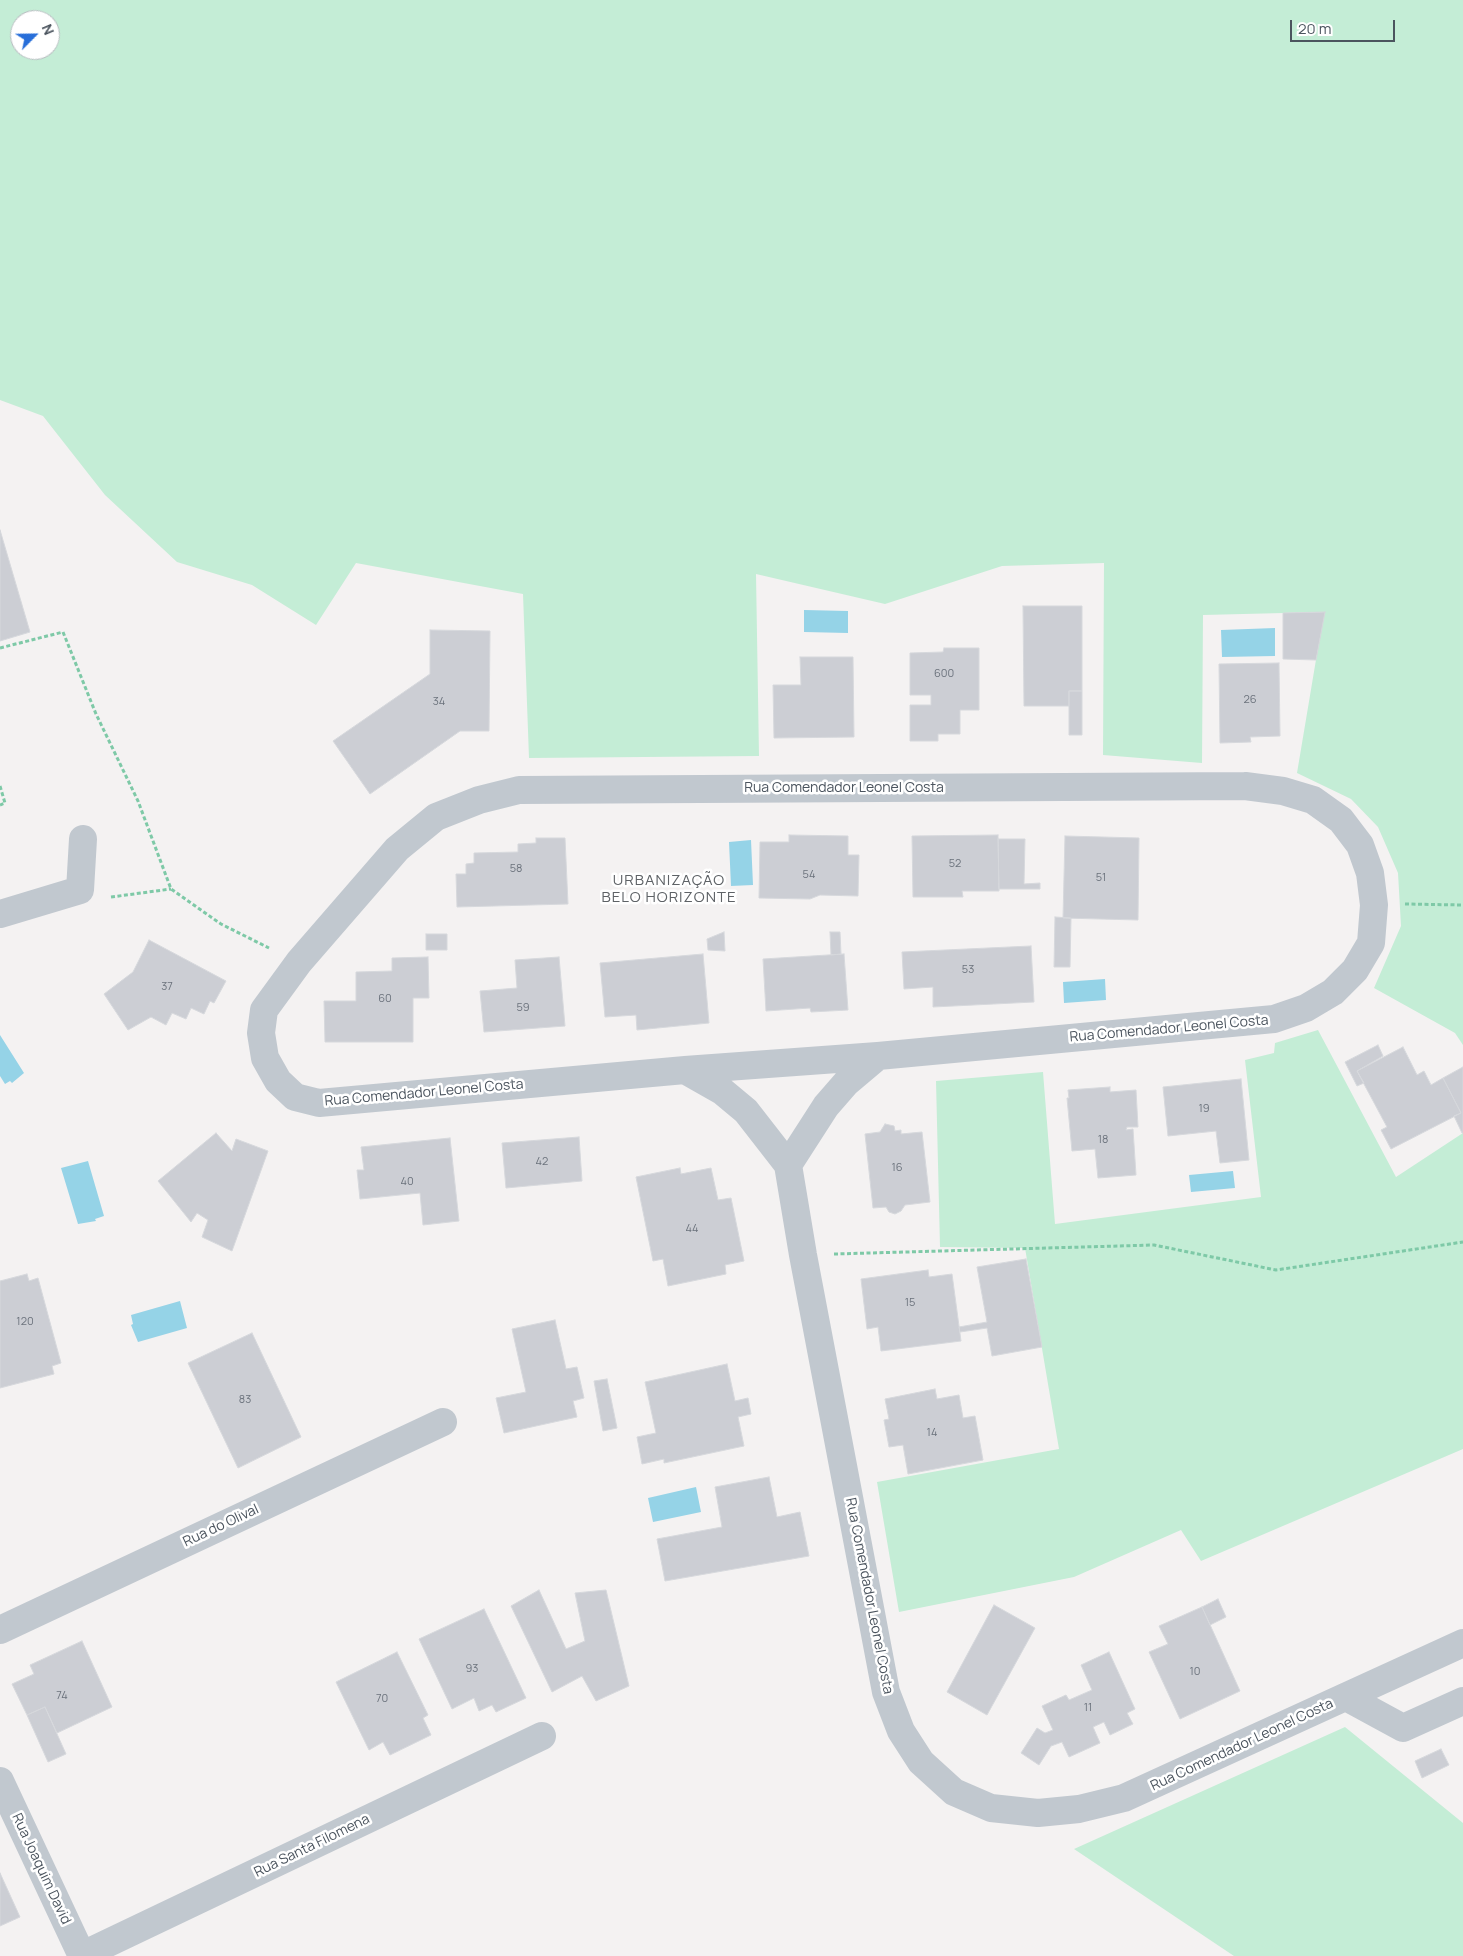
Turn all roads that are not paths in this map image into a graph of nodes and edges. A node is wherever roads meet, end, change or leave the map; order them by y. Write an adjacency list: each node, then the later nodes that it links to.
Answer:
1 (83, 838): 2 (street)
2 (0, 914)
3 (878, 1056): 4 (street, Rua Comendador Leonel Costa); 4 (street, Rua Comendador Leonel Costa); 5 (street)
4 (685, 1070): 5 (street, Rua Comendador Leonel Costa)
5 (788, 1165): 9 (street, Rua Comendador Leonel Costa)
6 (443, 1422): 7 (street, Rua do Olival)
7 (0, 1630)
8 (1463, 1643): 9 (street, Rua Comendador Leonel Costa)
9 (1346, 1697): 10 (street)
10 (1463, 1700)
11 (542, 1736): 13 (street, Rua Santa Filomena)
12 (0, 1781): 13 (street, Rua Joaquim David)
13 (82, 1956)

